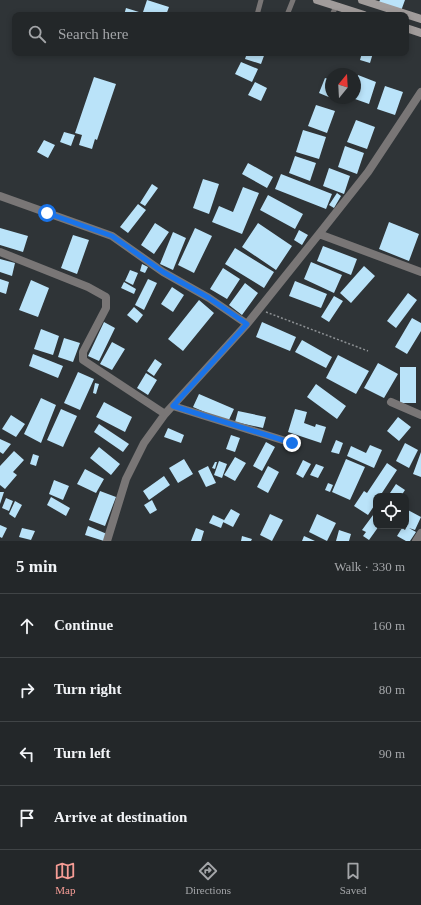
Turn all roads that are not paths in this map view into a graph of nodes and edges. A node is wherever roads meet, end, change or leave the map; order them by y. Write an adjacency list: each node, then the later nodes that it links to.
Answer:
1 (261, 0): 6 (lane)
2 (293, 0): 7 (lane)
3 (317, 0): 5 (street)
4 (362, 0): 10 (street)
5 (336, 6): 8 (lane); 9 (street)
6 (258, 12)
7 (288, 12)
8 (333, 12)
9 (355, 12)
10 (399, 12)
11 (409, 15): 12 (street)
12 (421, 19)
13 (409, 29): 14 (street)
14 (421, 33)
15 (421, 92): 17 (street)
16 (0, 196): 20 (street)
17 (319, 234): 19 (street); 20 (street)
18 (0, 252): 23 (street)
19 (421, 272)
20 (247, 324): 22 (street)
21 (391, 402): 24 (street)
22 (173, 406): 23 (street); 25 (street)
23 (165, 414): 27 (street)
24 (421, 415)
25 (292, 443)
26 (421, 533): 28 (street)
27 (107, 541)
28 (416, 541)

